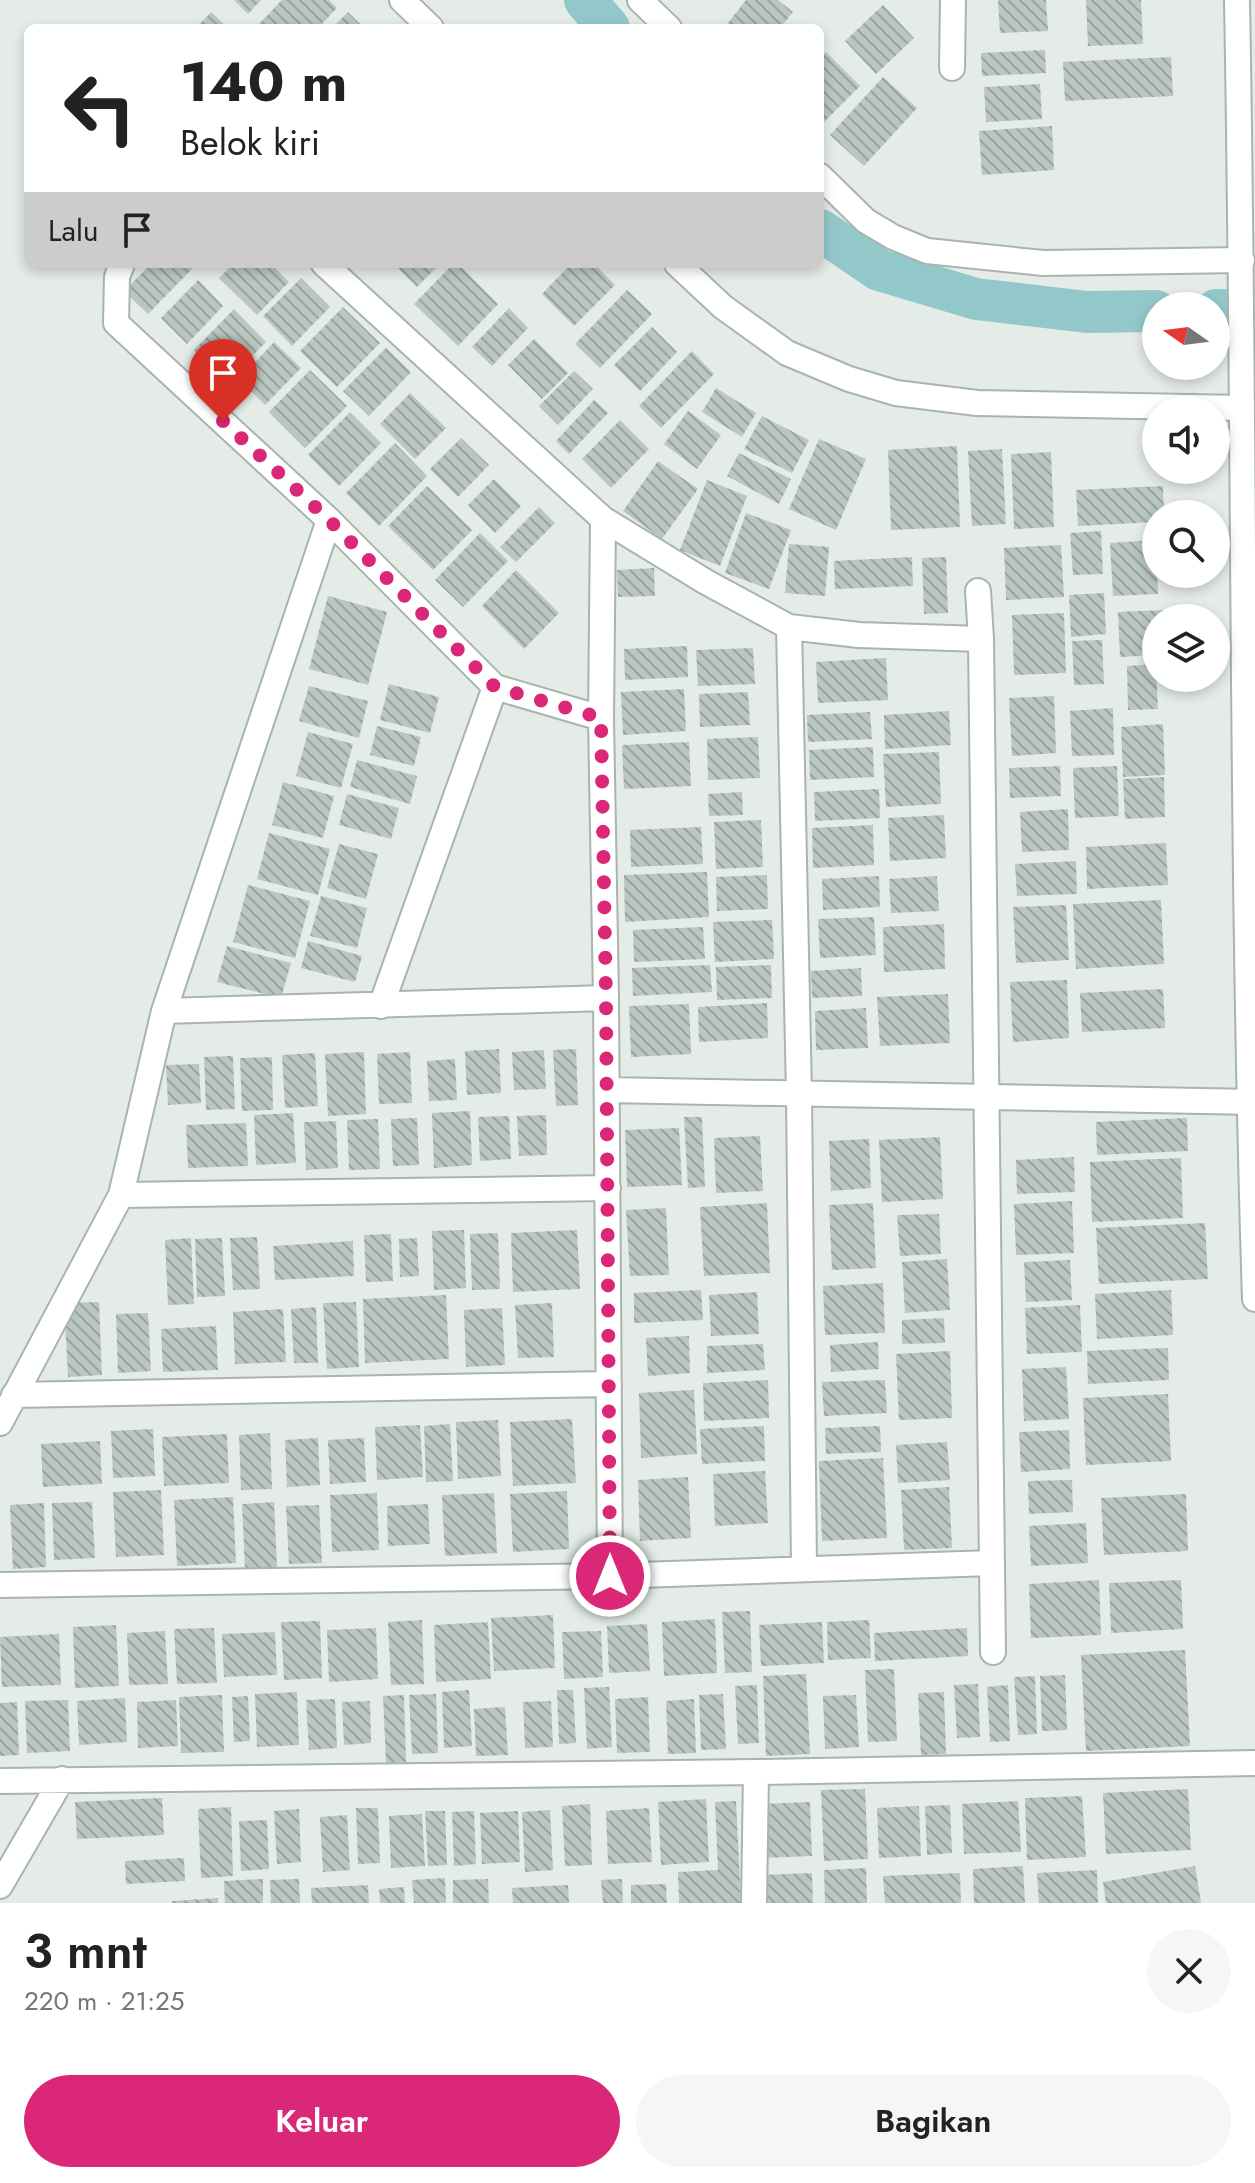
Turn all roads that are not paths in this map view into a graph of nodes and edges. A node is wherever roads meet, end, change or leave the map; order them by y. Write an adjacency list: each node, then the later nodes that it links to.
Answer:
1 (402, 0): 5 (street)
2 (640, 0): 6 (street)
3 (1237, 0): 9 (street)
4 (950, 3): 7 (street)
5 (427, 24)
6 (665, 24)
7 (952, 68)
8 (824, 180): 9 (street)
9 (1243, 265): 13 (street)
10 (120, 268): 15 (street)
11 (328, 268): 14 (street)
12 (681, 268): 13 (street)
13 (1242, 402): 27 (street)
14 (603, 519): 17 (street); 20 (street)
15 (329, 520): 19 (street); 23 (street)
16 (978, 591): 18 (street)
17 (789, 627): 18 (street); 25 (street)
18 (981, 639): 26 (street)
19 (495, 687): 20 (street); 22 (street)
20 (601, 718): 21 (street)
21 (606, 998): 22 (street); 24 (street)
22 (381, 1006): 23 (street)
23 (164, 1011): 29 (street)
24 (607, 1090): 25 (street); 28 (street)
25 (799, 1094): 26 (street); 35 (street)
26 (986, 1098): 27 (street); 34 (street)
27 (1252, 1102): 30 (street)
28 (608, 1188): 29 (street); 31 (street)
29 (121, 1195): 32 (street)
30 (1255, 1299)
31 (609, 1384): 32 (street); 36 (street)
32 (14, 1395): 33 (street)
33 (0, 1423)
34 (992, 1563): 35 (street); 38 (street)
35 (804, 1569): 36 (street)
36 (610, 1576): 37 (street)
37 (0, 1585)
38 (993, 1652)
39 (1255, 1763): 40 (street)
40 (756, 1772): 41 (street); 44 (street)
41 (62, 1779): 42 (street); 43 (street)
42 (0, 1781)
43 (0, 1886)
44 (754, 1903)

